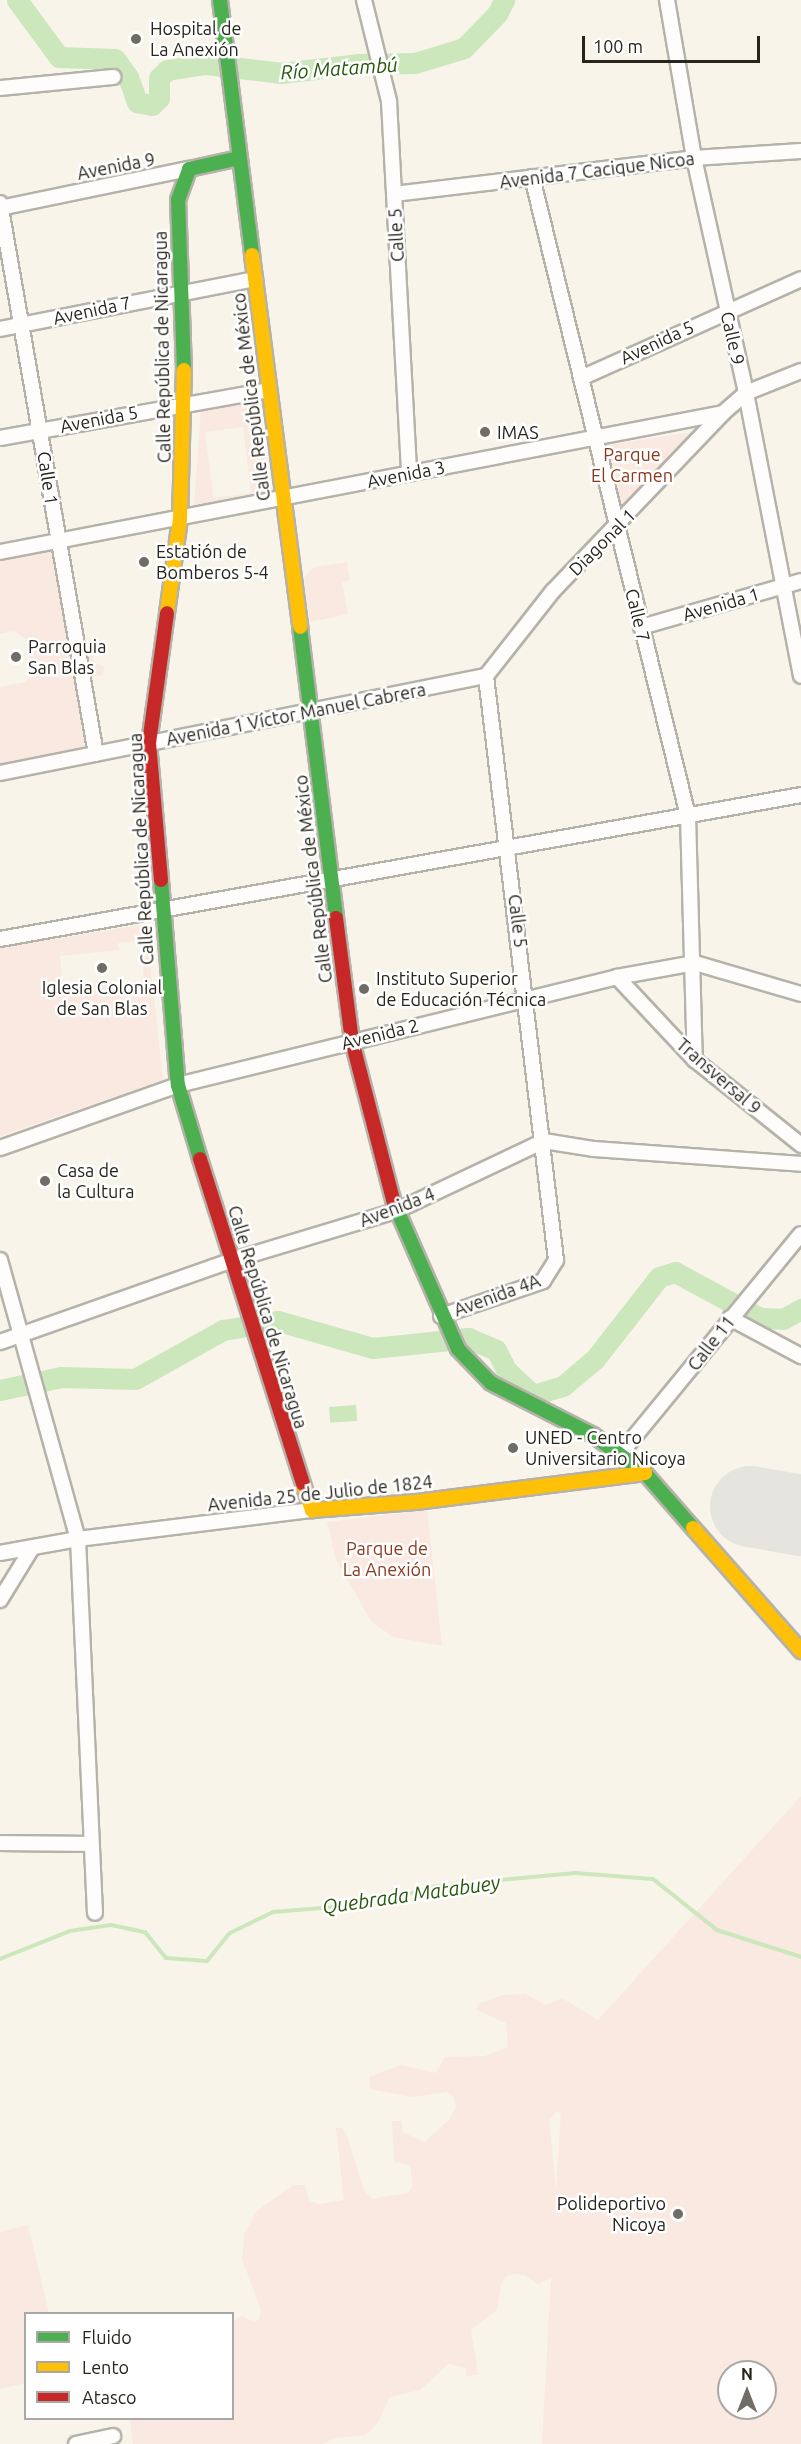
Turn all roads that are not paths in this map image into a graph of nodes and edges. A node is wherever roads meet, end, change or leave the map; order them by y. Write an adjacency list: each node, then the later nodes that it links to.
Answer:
1 (220, 0): 7 (main road, Calle República de México)
2 (364, 0): 11 (street, Calle 5)
3 (667, 0): 8 (street, Calle 9)
4 (113, 77): 5 (street)
5 (0, 88)
6 (801, 151): 8 (street, Avenida 7 Cacique Nicoa)
7 (239, 158): 9 (main road, Avenida 9); 14 (main road, Calle República de México)
8 (694, 158): 10 (street, Avenida 7 Cacique Nicoa); 17 (street, Calle 9)
9 (189, 169): 13 (street, Avenida 9); 16 (main road, Calle República de Nicaragua)
10 (532, 177): 11 (street, Avenida 7 Cacique Nicoa); 21 (street, Calle 7)
11 (394, 194): 29 (street, Calle 5)
12 (0, 203): 13 (street, Calle 1)
13 (0, 208): 18 (street, Calle 1)
14 (255, 279): 16 (street, Avenida 7); 22 (main road, Calle República de México)
15 (801, 279): 17 (street, Avenida 5)
16 (180, 292): 18 (street, Avenida 7); 24 (main road, Calle República de Nicaragua)
17 (726, 309): 21 (street, Avenida 5); 23 (street, Calle 9)
18 (22, 325): 19 (street, Avenida 7); 26 (street, Calle 1)
19 (0, 329)
20 (801, 371): 23 (street)
21 (581, 378): 27 (street, Calle 7)
22 (269, 390): 24 (street, Avenida 5); 30 (main road, Calle República de México)
23 (746, 393): 25 (street); 36 (street, Calle 9)
24 (184, 403): 26 (street, Avenida 5); 31 (main road, Calle República de Nicaragua)
25 (723, 413): 27 (street, Avenida 3); 32 (street, Diagonal 1)
26 (41, 430): 28 (street, Avenida 5); 33 (street, Calle 1)
27 (595, 436): 29 (street, Avenida 3); 32 (street, Calle 7)
28 (0, 438)
29 (409, 473): 30 (street, Avenida 3)
30 (282, 498): 31 (street, Avenida 3); 41 (main road, Calle República de México)
31 (180, 519): 33 (street, Avenida 3); 42 (main road, Calle República de Nicaragua)
32 (616, 528): 37 (street, Calle 7); 39 (street, Diagonal 1)
33 (58, 540): 34 (street, Avenida 3); 43 (street, Calle 1)
34 (0, 552)
35 (801, 581): 36 (street, Avenida 1)
36 (783, 587): 37 (street, Avenida 1); 38 (street, Calle 9)
37 (641, 627): 46 (street, Calle 7)
38 (798, 652): 40 (street, Calle 9)
39 (486, 676): 41 (street, Avenida 1 Víctor Manuel Cabrera); 47 (street, Calle 5)
40 (801, 676)
41 (312, 712): 42 (street, Avenida 1 Víctor Manuel Cabrera); 48 (main road, Calle República de México)
42 (149, 743): 43 (street, Avenida 1 Víctor Manuel Cabrera); 49 (main road, Calle República de Nicaragua)
43 (96, 754): 44 (street, Avenida 1 Víctor Manuel Cabrera)
44 (0, 773)
45 (801, 795): 46 (street)
46 (688, 816): 47 (street); 51 (street, Calle 7)
47 (508, 847): 48 (street); 54 (street, Calle 5)
48 (330, 877): 49 (street); 55 (main road, Calle República de México)
49 (160, 910): 50 (street); 57 (main road, Calle República de Nicaragua)
50 (0, 939)
51 (695, 963): 52 (street, Avenida 2); 53 (street, Avenida 2); 56 (street, Calle 7)
52 (617, 977): 54 (street, Avenida 2); 56 (street, Transversal 9)
53 (801, 994)
54 (527, 997): 55 (street, Avenida 2); 58 (street, Calle 5)
55 (352, 1041): 57 (street, Avenida 2); 62 (main road, Calle República de México)
56 (695, 1060): 59 (street, Transversal 9)
57 (178, 1085): 60 (street, Avenida 2); 66 (main road, Calle República de Nicaragua)
58 (544, 1141): 61 (street); 62 (street, Avenida 4); 64 (street, Calle 5)
59 (801, 1145)
60 (0, 1148)
61 (801, 1164)
62 (396, 1211): 66 (street, Avenida 4); 68 (main road, Calle República de México)
63 (801, 1234): 67 (street, Calle 11)
64 (556, 1237): 68 (street, Avenida 4A)
65 (0, 1260): 69 (street)
66 (231, 1261): 69 (street, Avenida 4); 74 (main road, Calle República de Nicaragua)
67 (732, 1315): 71 (street); 72 (street, Calle 11)
68 (441, 1316): 72 (main road, Calle República de México)
69 (23, 1335): 70 (street, Avenida 4); 75 (street)
70 (0, 1342)
71 (801, 1356)
72 (621, 1453): 73 (main road, Calle República de México)
73 (645, 1473): 74 (main road, Avenida 25 de Julio de 1824); 79 (main road, Calle República de México)
74 (312, 1510): 75 (street, Avenida 25 de Julio de 1824)
75 (78, 1539): 76 (street, Avenida 25 de Julio de 1824); 81 (street)
76 (32, 1548): 77 (street, Avenida 25 de Julio de 1824); 78 (street)
77 (0, 1553)
78 (0, 1600)
79 (801, 1651)
80 (0, 1842): 81 (street)
81 (90, 1844): 82 (street)
82 (95, 1914)
83 (113, 2436): 84 (street)
84 (76, 2444)

